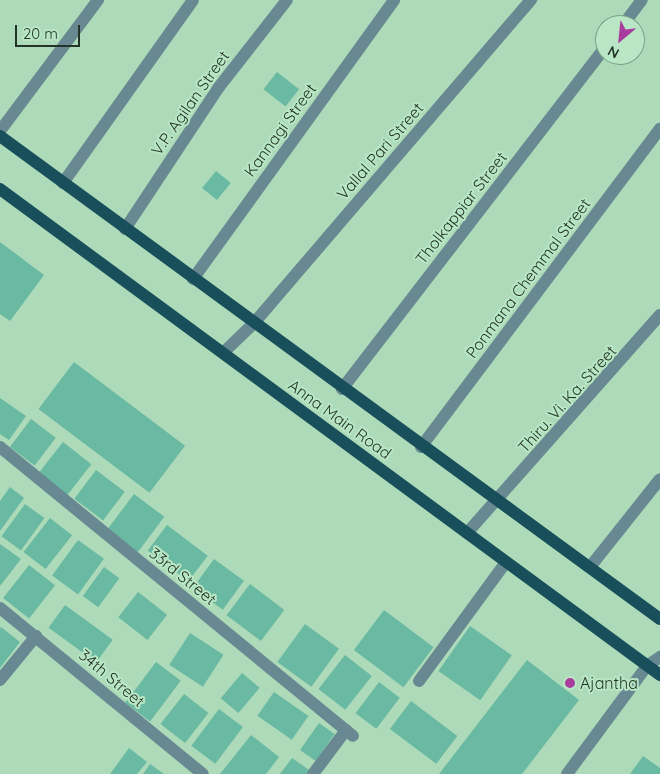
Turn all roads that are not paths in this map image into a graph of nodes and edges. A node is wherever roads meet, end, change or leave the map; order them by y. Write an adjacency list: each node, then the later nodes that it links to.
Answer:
1 (98, 0): 10 (street)
2 (193, 0): 12 (street)
3 (287, 0): 14 (street, V.P. Agilan Street)
4 (394, 0): 15 (street, Kannagi Street)
5 (531, 0): 17 (street, Vallal Pari Street)
6 (642, 0): 7 (street)
7 (630, 15)
8 (595, 61): 19 (street, Tholkappiar Street)
9 (660, 129): 21 (street, Ponmana Chemmal Street)
10 (0, 131)
11 (0, 136): 12 (main road, Anna Main Road)
12 (63, 183): 14 (main road, Anna Main Road)
13 (0, 189): 18 (main road, Anna Main Road)
14 (125, 228): 15 (main road, Anna Main Road)
15 (193, 278): 17 (main road, Anna Main Road)
16 (660, 315): 23 (street, Thiru. Vi. Ka. Street)
17 (254, 323): 18 (street, Vallal Pari Street); 19 (main road, Anna Main Road)
18 (223, 353): 24 (main road, Anna Main Road)
19 (342, 388): 21 (main road, Anna Main Road)
20 (0, 447): 36 (street, 33rd Street)
21 (422, 447): 23 (main road, Anna Main Road)
22 (660, 479): 26 (street)
23 (494, 502): 24 (street, Thiru. Vi. Ka. Street); 26 (main road, Anna Main Road)
24 (467, 533): 25 (main road, Anna Main Road)
25 (506, 562): 31 (main road, Anna Main Road); 34 (street)
26 (590, 567): 28 (main road, Anna Main Road)
27 (0, 608): 29 (street, 34th Street)
28 (660, 619)
29 (36, 636): 33 (street); 35 (street, 34th Street)
30 (660, 657): 31 (street)
31 (647, 666): 32 (main road, Anna Main Road); 37 (street)
32 (660, 675)
33 (0, 680)
34 (419, 681)
35 (203, 774)
36 (313, 774)
37 (567, 774)

